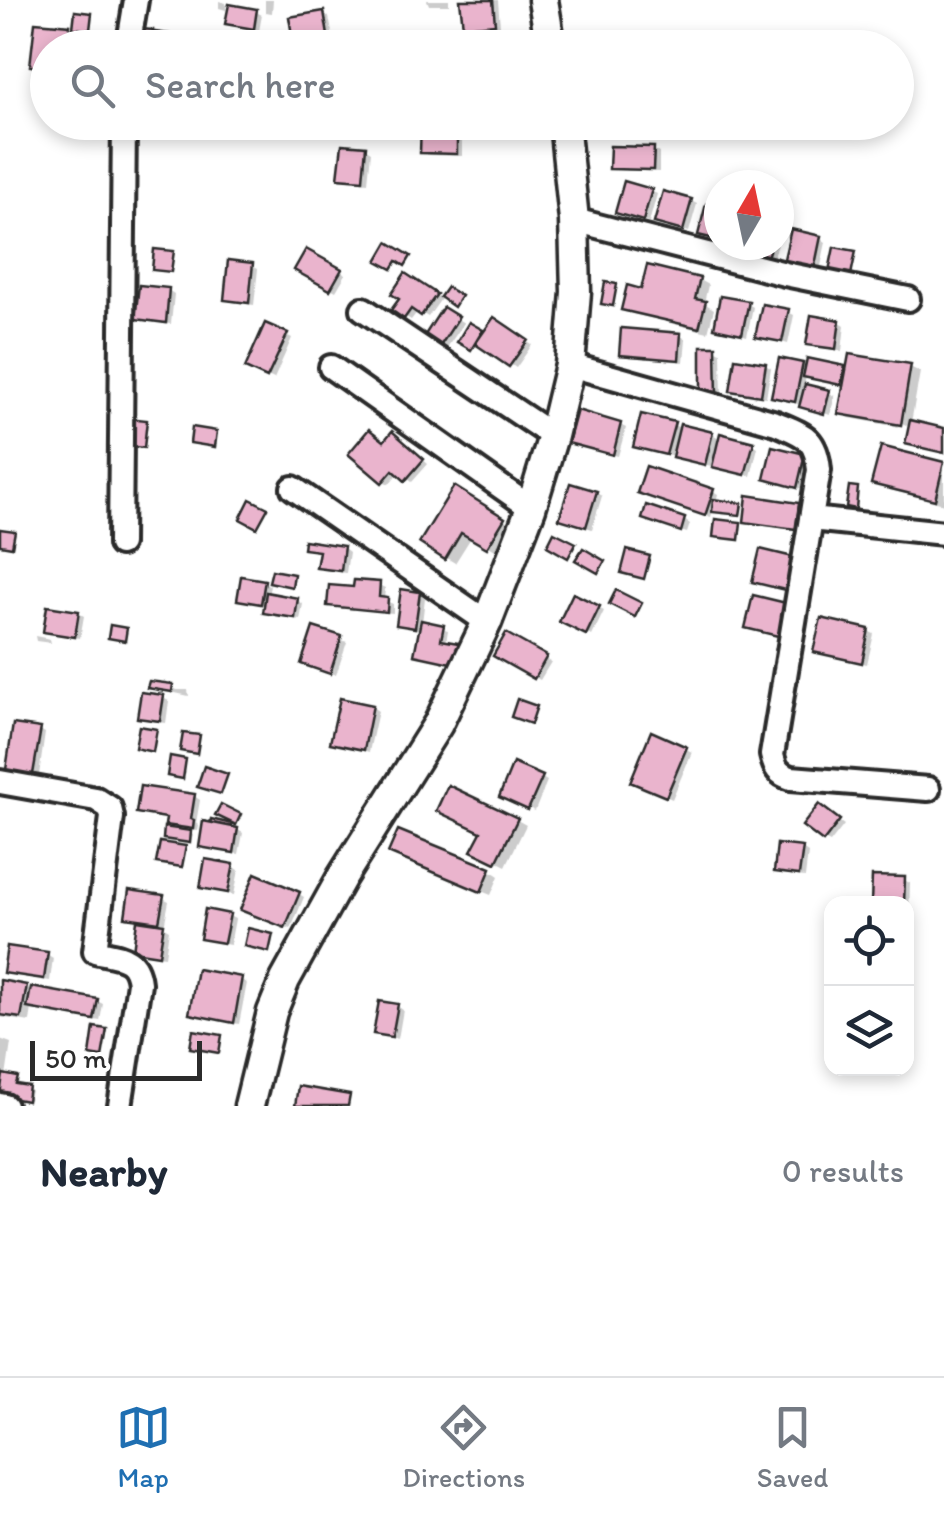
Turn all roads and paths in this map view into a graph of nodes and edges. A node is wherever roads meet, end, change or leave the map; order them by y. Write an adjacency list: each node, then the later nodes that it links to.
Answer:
1 (136, 0): 3 (street)
2 (544, 0): 4 (street)
3 (131, 30)
4 (549, 30)
5 (124, 140): 17 (street)
6 (566, 140): 7 (street)
7 (574, 220): 8 (street); 10 (street)
8 (908, 299)
9 (363, 309): 12 (street)
10 (570, 365): 12 (street); 15 (street)
11 (332, 367): 14 (street)
12 (552, 436): 14 (street)
13 (294, 488): 18 (street)
14 (531, 508): 18 (street)
15 (811, 520): 16 (street); 20 (street)
16 (944, 533)
17 (120, 544)
18 (487, 622): 22 (street)
19 (0, 782): 21 (street)
20 (928, 789)
21 (120, 1106)
22 (249, 1106)

